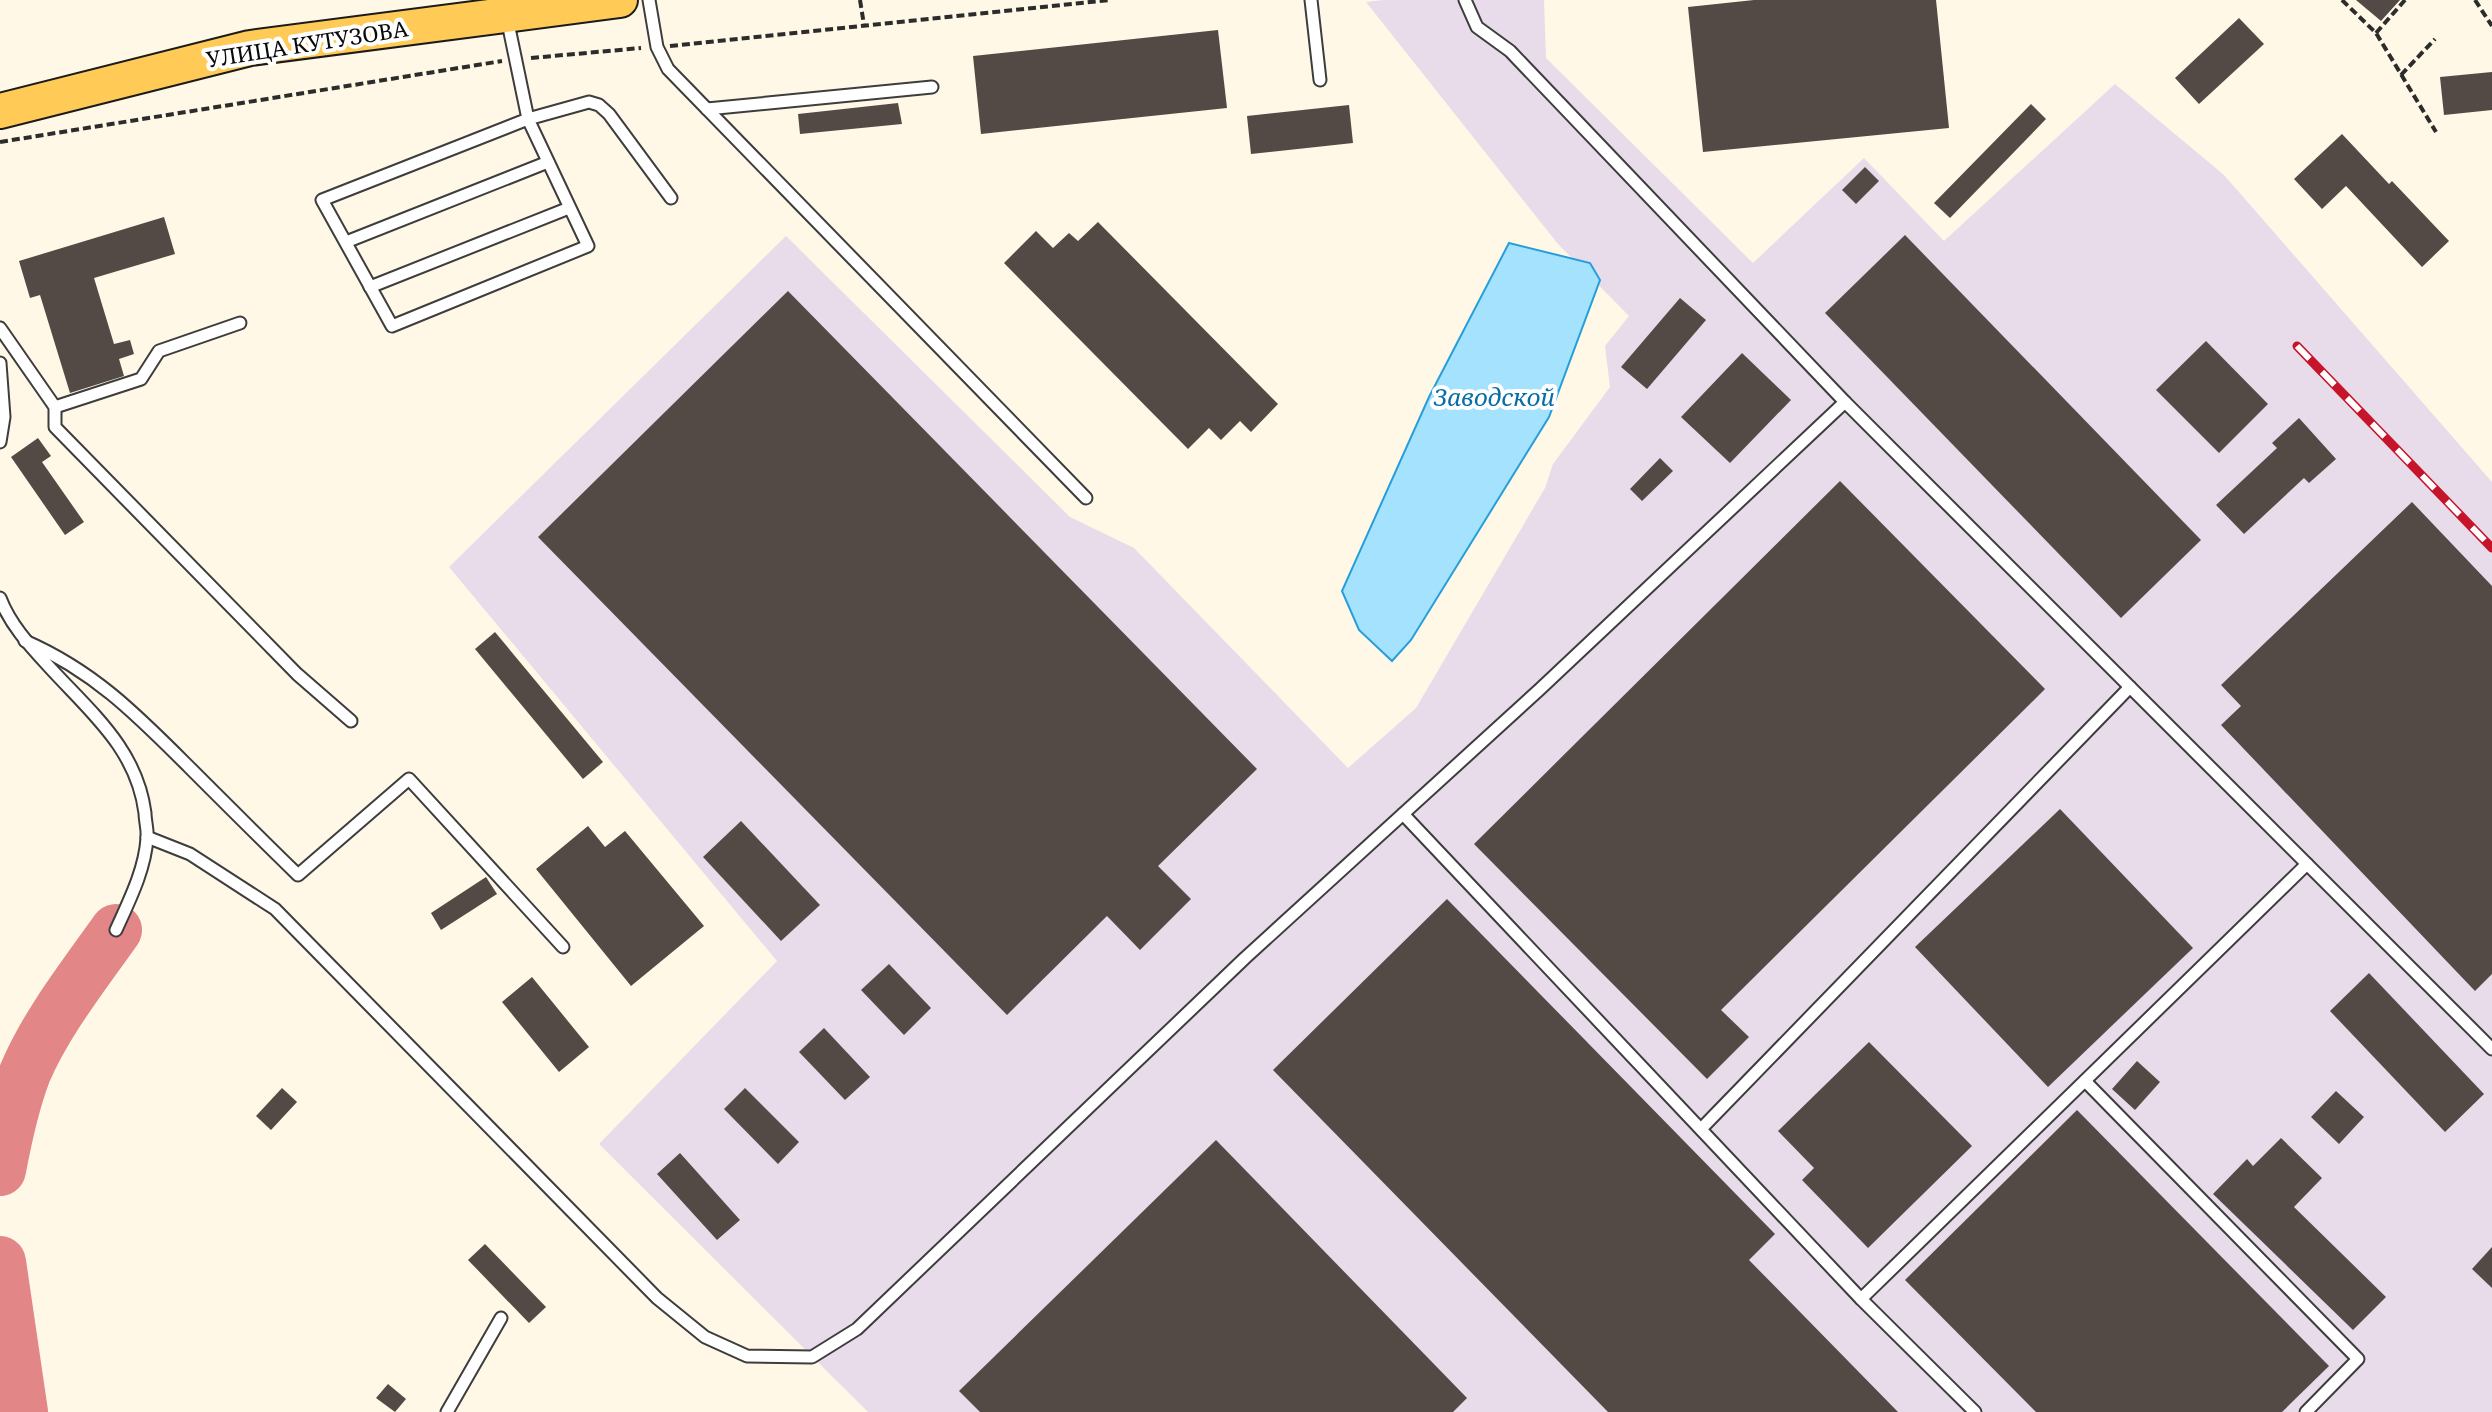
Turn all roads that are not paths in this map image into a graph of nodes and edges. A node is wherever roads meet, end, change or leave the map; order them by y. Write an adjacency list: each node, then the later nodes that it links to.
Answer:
1 (620, 0): 5 (main road, УЛИЦА КУТУЗОВА)
2 (649, 0): 8 (lane)
3 (1311, 0): 6 (lane)
4 (1465, 0): 19 (lane)
5 (506, 13): 9 (main road, УЛИЦА КУТУЗОВА); 10 (lane)
6 (1320, 80)
7 (932, 87): 8 (lane)
8 (707, 109): 22 (lane)
9 (0, 111)
10 (528, 119): 11 (lane); 12 (lane); 14 (lane)
11 (548, 162): 13 (lane); 14 (lane)
12 (671, 198)
13 (569, 208): 15 (lane); 15 (lane)
14 (346, 242): 15 (lane)
15 (370, 287)
16 (240, 323): 20 (lane)
17 (0, 328): 20 (lane)
18 (0, 363): 21 (lane)
19 (1845, 402): 25 (lane); 27 (lane)
20 (55, 407): 26 (lane)
21 (0, 442)
22 (1086, 498)
23 (0, 598): 24 (lane)
24 (25, 641): 28 (lane); 31 (lane)
25 (2130, 687): 29 (lane); 34 (lane)
26 (351, 721)
27 (1403, 814): 28 (lane); 34 (lane)
28 (147, 837): 30 (lane)
29 (2307, 864): 32 (lane); 33 (lane)
30 (116, 930)
31 (563, 947)
32 (2492, 1049)
33 (2085, 1081): 35 (lane); 39 (lane)
34 (1701, 1129): 35 (lane)
35 (1861, 1299): 38 (lane)
36 (501, 1318): 37 (lane)
37 (447, 1412)
38 (1975, 1412)
39 (2306, 1412)

